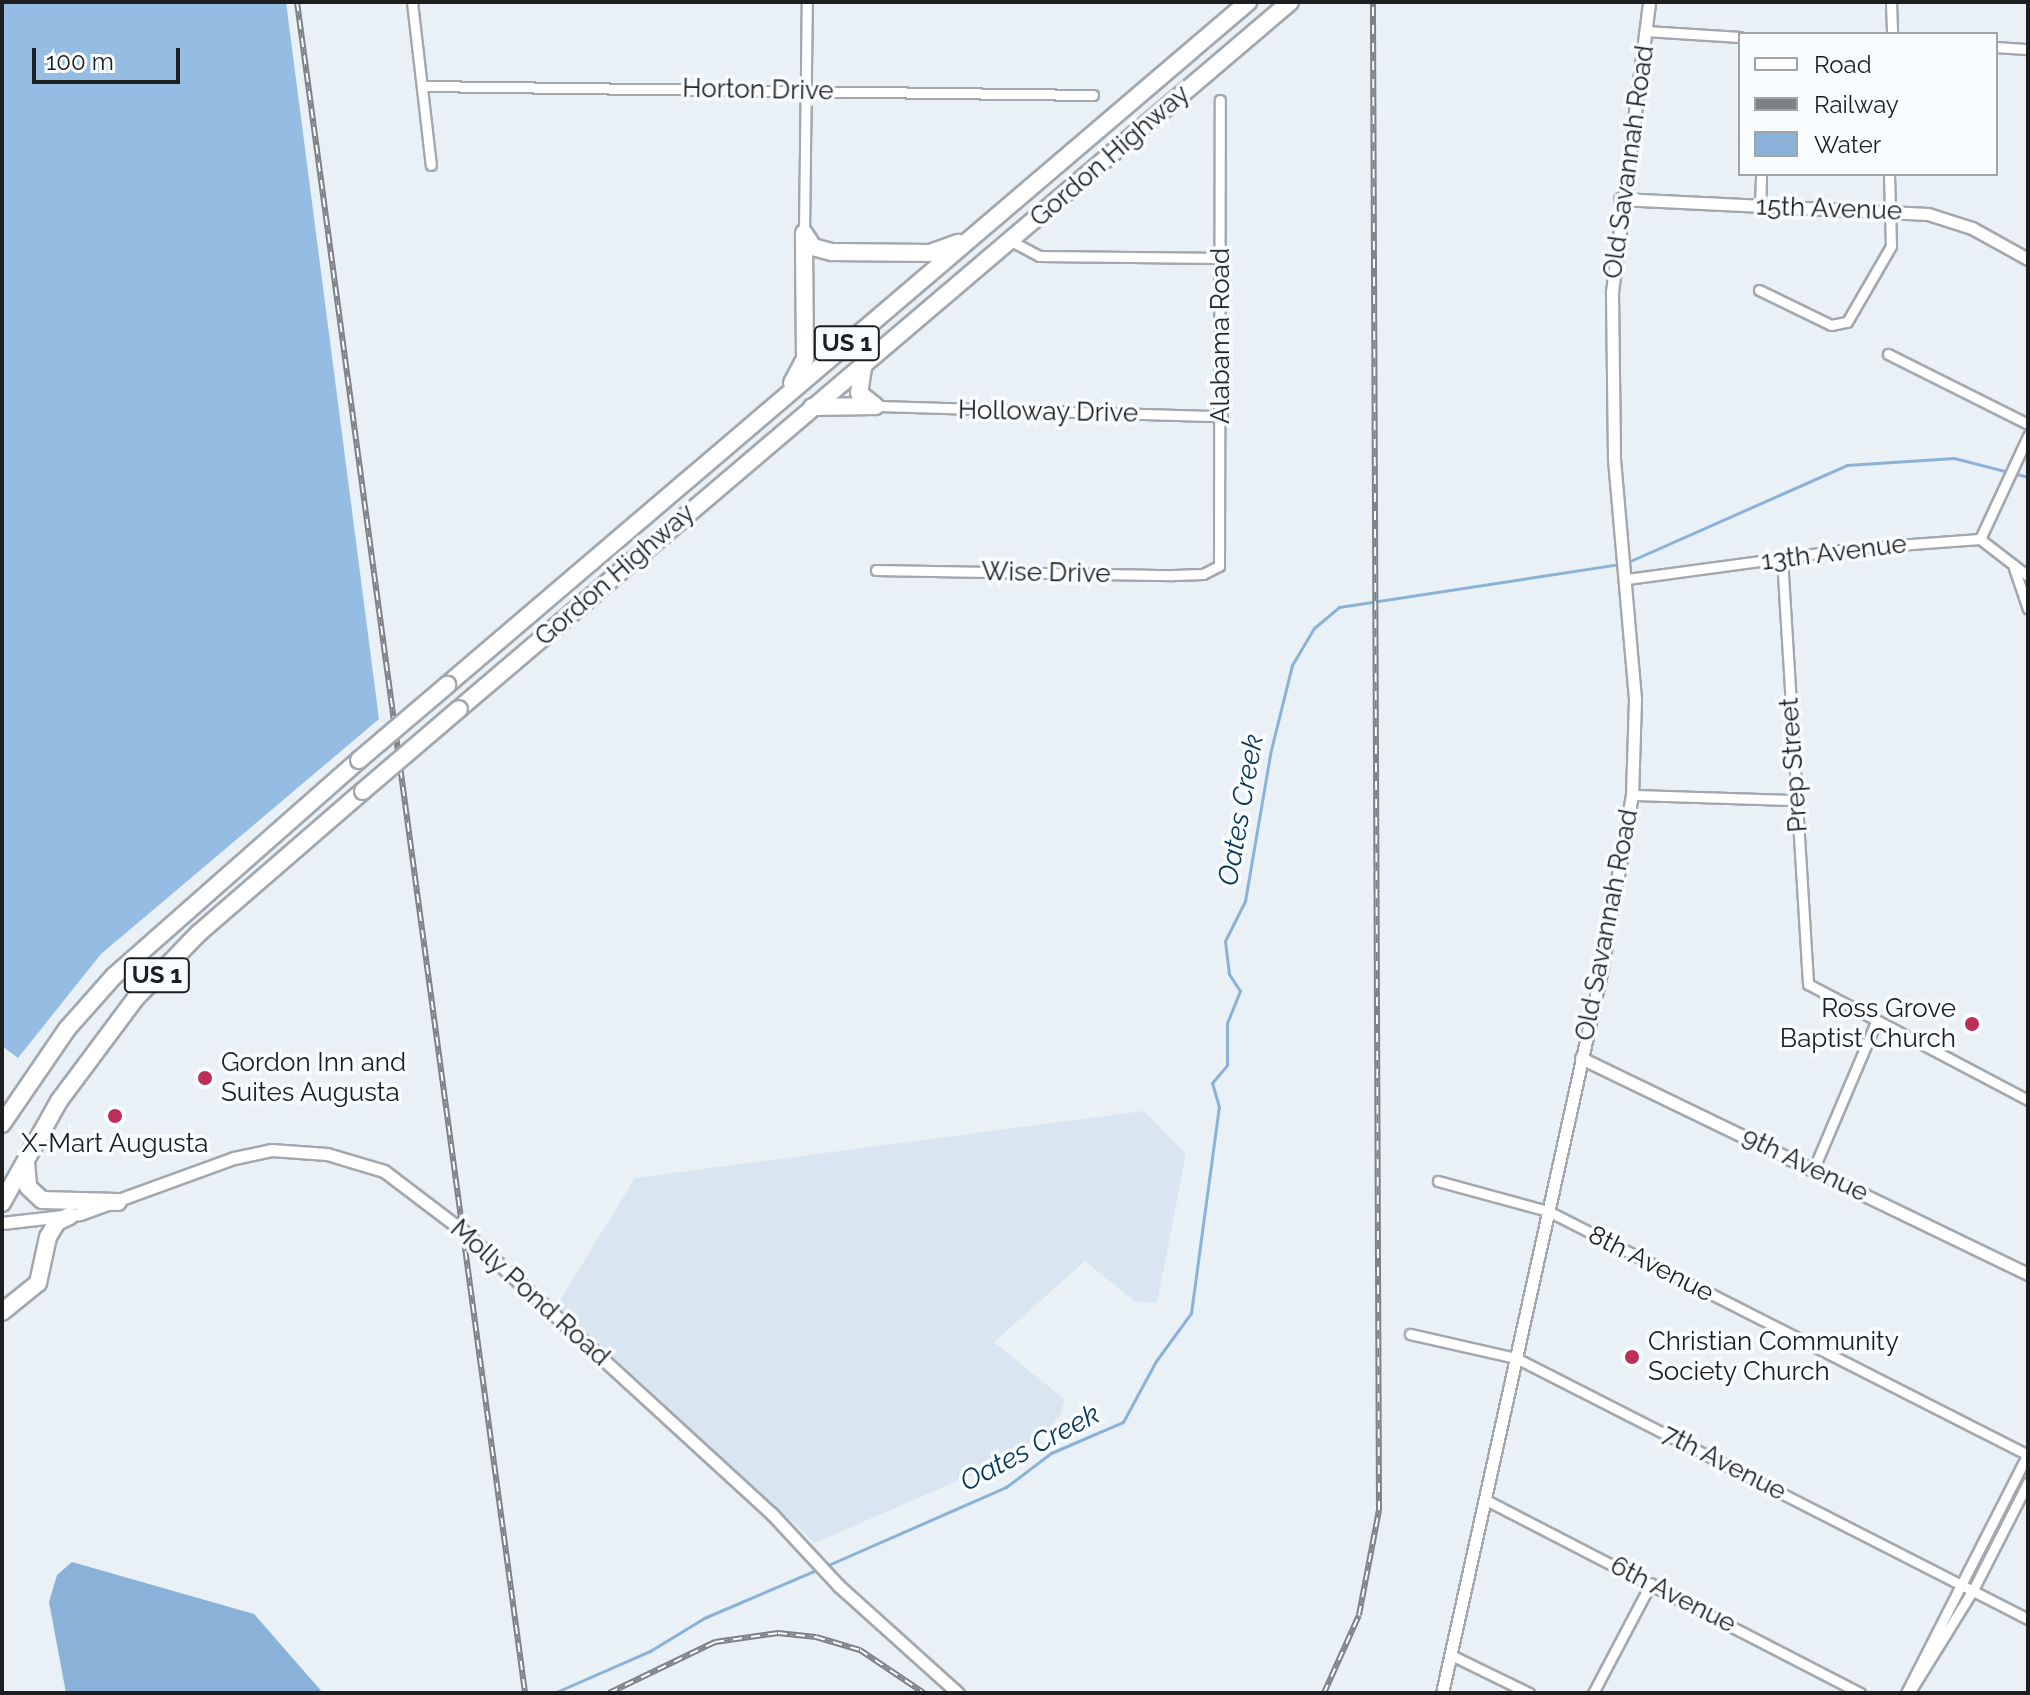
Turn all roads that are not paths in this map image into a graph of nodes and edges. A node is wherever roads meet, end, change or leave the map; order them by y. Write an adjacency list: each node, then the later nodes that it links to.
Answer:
1 (412, 2): 12 (street)
2 (807, 2): 13 (street)
3 (1248, 2): 23 (highway, Gordon Highway / US 1)
4 (1290, 2): 24 (highway, Gordon Highway / US 1)
5 (1649, 2): 7 (street, Old Savannah Road)
6 (1891, 2): 8 (street)
7 (1646, 31): 9 (street); 19 (street, Old Savannah Road)
8 (1892, 32)
9 (1738, 37)
10 (1998, 47): 11 (street)
11 (2028, 49)
12 (422, 86): 13 (street, Horton Drive); 16 (street)
13 (804, 90): 14 (street, Horton Drive); 22 (street)
14 (1093, 95)
15 (1220, 100): 25 (street, Alabama Road)
16 (431, 165)
17 (1761, 176): 20 (street)
18 (1889, 176): 21 (street)
19 (1620, 199): 20 (street, 15th Avenue); 41 (street, Old Savannah Road)
20 (1760, 206): 21 (street, 15th Avenue)
21 (1889, 208): 26 (street, 15th Avenue); 27 (street)
22 (804, 233): 23 (highway); 30 (highway)
23 (971, 238): 30 (highway, Gordon Highway / US 1)
24 (1011, 241): 25 (street); 29 (highway, Gordon Highway / US 1)
25 (1222, 258): 33 (street, Alabama Road)
26 (2028, 259)
27 (1759, 290)
28 (1888, 354): 34 (street)
29 (864, 362): 31 (highway); 32 (highway, Gordon Highway / US 1)
30 (781, 401): 49 (highway, Gordon Highway / US 1, bridge)
31 (875, 406): 32 (highway); 33 (street, Holloway Drive)
32 (812, 407): 50 (highway, Gordon Highway / US 1, bridge)
33 (1222, 416): 40 (street, Alabama Road)
34 (2028, 424)
35 (2028, 436): 36 (street)
36 (1980, 539): 37 (street, 13th Avenue); 38 (street)
37 (1782, 558): 41 (street, 13th Avenue); 45 (street, Prep Street)
38 (2014, 568): 42 (street); 43 (street)
39 (876, 570): 40 (street, Wise Drive)
40 (1215, 570)
41 (1627, 573): 44 (street, Old Savannah Road)
42 (2028, 576)
43 (2028, 609)
44 (1632, 795): 45 (street); 47 (street, Old Savannah Road)
45 (1794, 800): 46 (street, Prep Street)
46 (1875, 1024): 48 (street); 51 (street)
47 (1581, 1058): 51 (street, 9th Avenue); 55 (street, Old Savannah Road)
48 (2028, 1100)
49 (5, 1117)
50 (31, 1147): 53 (highway); 54 (highway, Gordon Highway / US 1)
51 (1814, 1168): 58 (street, 9th Avenue)
52 (1438, 1181): 55 (street, 8th Avenue)
53 (118, 1202): 56 (street, Molly Pond Road); 70 (street, Molly Pond Road)
54 (2, 1203)
55 (1548, 1211): 61 (street, Old Savannah Road); 62 (street, 8th Avenue)
56 (70, 1216): 57 (street, Molly Pond Road); 59 (highway)
57 (2, 1223)
58 (2028, 1274)
59 (2, 1312)
60 (1410, 1334): 61 (street, 7th Avenue)
61 (1516, 1358): 64 (street, Old Savannah Road); 66 (street, 7th Avenue)
62 (2028, 1455): 66 (street)
63 (2028, 1482): 67 (street)
64 (1486, 1500): 65 (street, 6th Avenue); 69 (street, Old Savannah Road)
65 (1651, 1583): 73 (street); 74 (street, 6th Avenue)
66 (1961, 1584): 67 (street, 7th Avenue); 75 (street)
67 (1973, 1590): 68 (street, 7th Avenue); 75 (street)
68 (2028, 1619)
69 (1451, 1655): 71 (street, Old Savannah Road); 72 (street)
70 (958, 1693)
71 (1442, 1693)
72 (1529, 1693)
73 (1593, 1693)
74 (1860, 1693)
75 (1908, 1693)

